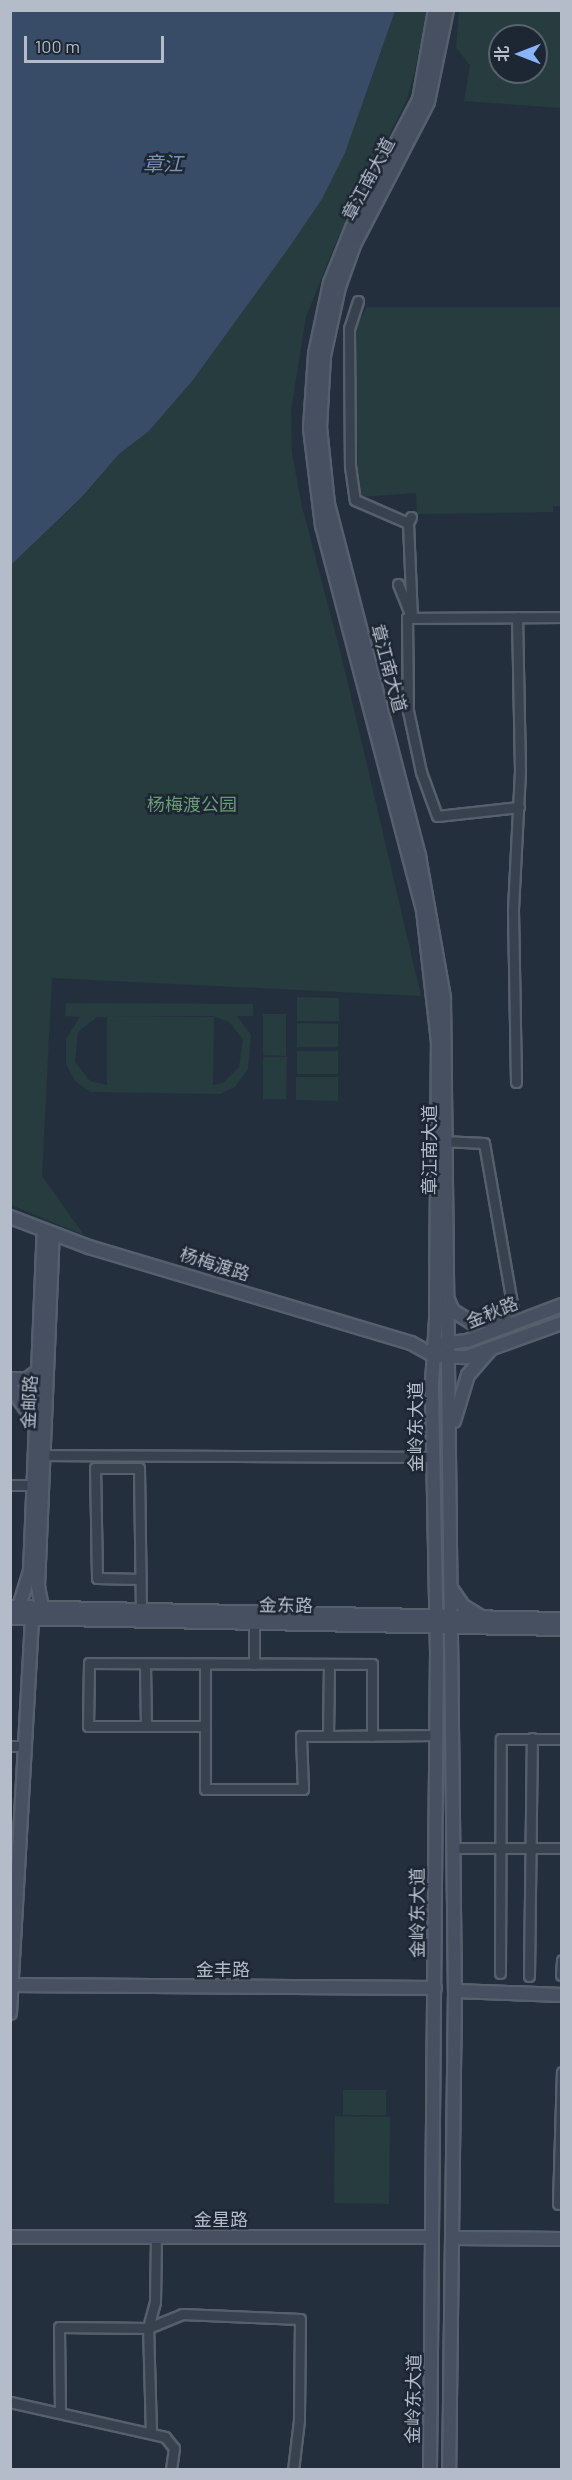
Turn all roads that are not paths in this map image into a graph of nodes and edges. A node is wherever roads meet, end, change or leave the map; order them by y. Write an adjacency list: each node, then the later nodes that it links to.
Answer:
1 (435, 10): 4 (main road, 章江南大道)
2 (447, 10): 4 (main road, 章江南大道)
3 (358, 301): 8 (street)
4 (320, 485): 11 (main road, 章江南大道)
5 (398, 584): 8 (street)
6 (518, 617): 7 (street); 8 (street); 9 (street)
7 (561, 617)
8 (412, 618): 9 (street)
9 (519, 807): 10 (street)
10 (516, 1082)
11 (442, 1141): 14 (main road, 章江南大道); 16 (street); 20 (main road, 章江南大道)
12 (10, 1217): 13 (main road, 杨梅渡路)
13 (49, 1232): 20 (main road, 杨梅渡路); 21 (main road, 金邮路); 26 (main road, 金邮路)
14 (448, 1298): 17 (main road); 20 (main road, 章江南大道)
15 (561, 1305): 17 (main road, 金秋路)
16 (513, 1309)
17 (531, 1315): 20 (main road, 金秋路)
18 (561, 1323): 19 (main road, 金秋路)
19 (491, 1348): 20 (main road, 金秋路); 25 (main road)
20 (440, 1351): 25 (main road, 金岭东大道); 27 (main road, 金岭东大道)
21 (38, 1371): 22 (main road); 24 (main road, 金邮路)
22 (10, 1379)
23 (10, 1386): 24 (main road)
24 (36, 1424): 26 (main road, 金邮路)
25 (450, 1439): 32 (main road, 金岭东大道)
26 (39, 1455): 27 (street); 29 (main road, 金邮路); 34 (main road, 金邮路)
27 (432, 1457): 31 (main road, 金岭东大道)
28 (10, 1485): 29 (street)
29 (33, 1485): 33 (main road, 金邮路)
30 (140, 1579): 30 (street); 35 (street)
31 (437, 1584): 40 (main road); 41 (main road, 金岭东大道)
32 (452, 1589): 42 (main road, 金岭东大道); 43 (main road)
33 (15, 1607): 34 (main road, 金东路)
34 (42, 1607): 35 (main road, 金东路)
35 (141, 1608): 40 (main road, 金东路)
36 (10, 1618): 37 (main road, 金东路)
37 (32, 1619): 39 (main road, 金东路); 59 (main road)
38 (561, 1619): 43 (main road, 金东路)
39 (254, 1622): 40 (main road, 金东路); 49 (street)
40 (411, 1622): 41 (main road, 金东路); 45 (main road)
41 (437, 1623): 42 (main road, 金东路); 45 (main road, 金岭东大道)
42 (453, 1623): 43 (main road, 金东路); 46 (main road, 金岭东大道)
43 (481, 1623): 44 (main road, 金东路); 46 (main road)
44 (561, 1629)
45 (437, 1653): 55 (main road, 金岭东大道)
46 (453, 1655): 60 (main road, 金岭东大道)
47 (145, 1664): 48 (street); 51 (street); 51 (street)
48 (205, 1664): 49 (street); 52 (street)
49 (254, 1664): 50 (street)
50 (328, 1664): 53 (street); 54 (street)
51 (146, 1726): 52 (street)
52 (205, 1726): 53 (street)
53 (328, 1736): 54 (street)
54 (372, 1736): 55 (street)
55 (437, 1736): 69 (main road, 金岭东大道)
56 (532, 1738): 57 (street); 61 (street); 62 (street)
57 (561, 1738)
58 (10, 1746): 59 (street)
59 (26, 1746): 68 (main road)
60 (454, 1848): 61 (street); 70 (main road, 金岭东大道)
61 (500, 1848): 62 (street); 65 (street)
62 (532, 1848): 63 (street); 67 (street)
63 (561, 1848)
64 (561, 1960): 66 (street)
65 (500, 1973)
66 (561, 1975)
67 (529, 1976)
68 (11, 1985): 69 (main road, 金丰路); 72 (main road)
69 (435, 1988): 78 (main road, 金岭东大道)
70 (455, 1991): 71 (main road); 79 (main road, 金岭东大道)
71 (561, 1995)
72 (10, 2013)
73 (561, 2072): 74 (street)
74 (561, 2123): 75 (street)
75 (558, 2204)
76 (10, 2237): 77 (main road, 金星路)
77 (156, 2237): 78 (main road, 金星路); 81 (street)
78 (432, 2237): 87 (main road, 金岭东大道)
79 (454, 2238): 80 (main road); 88 (main road, 金岭东大道)
80 (561, 2239)
81 (148, 2328): 83 (street); 84 (street); 86 (street)
82 (10, 2402): 83 (street)
83 (60, 2411): 84 (street)
84 (151, 2433): 85 (street)
85 (171, 2469)
86 (293, 2469)
87 (430, 2469)
88 (449, 2469)

